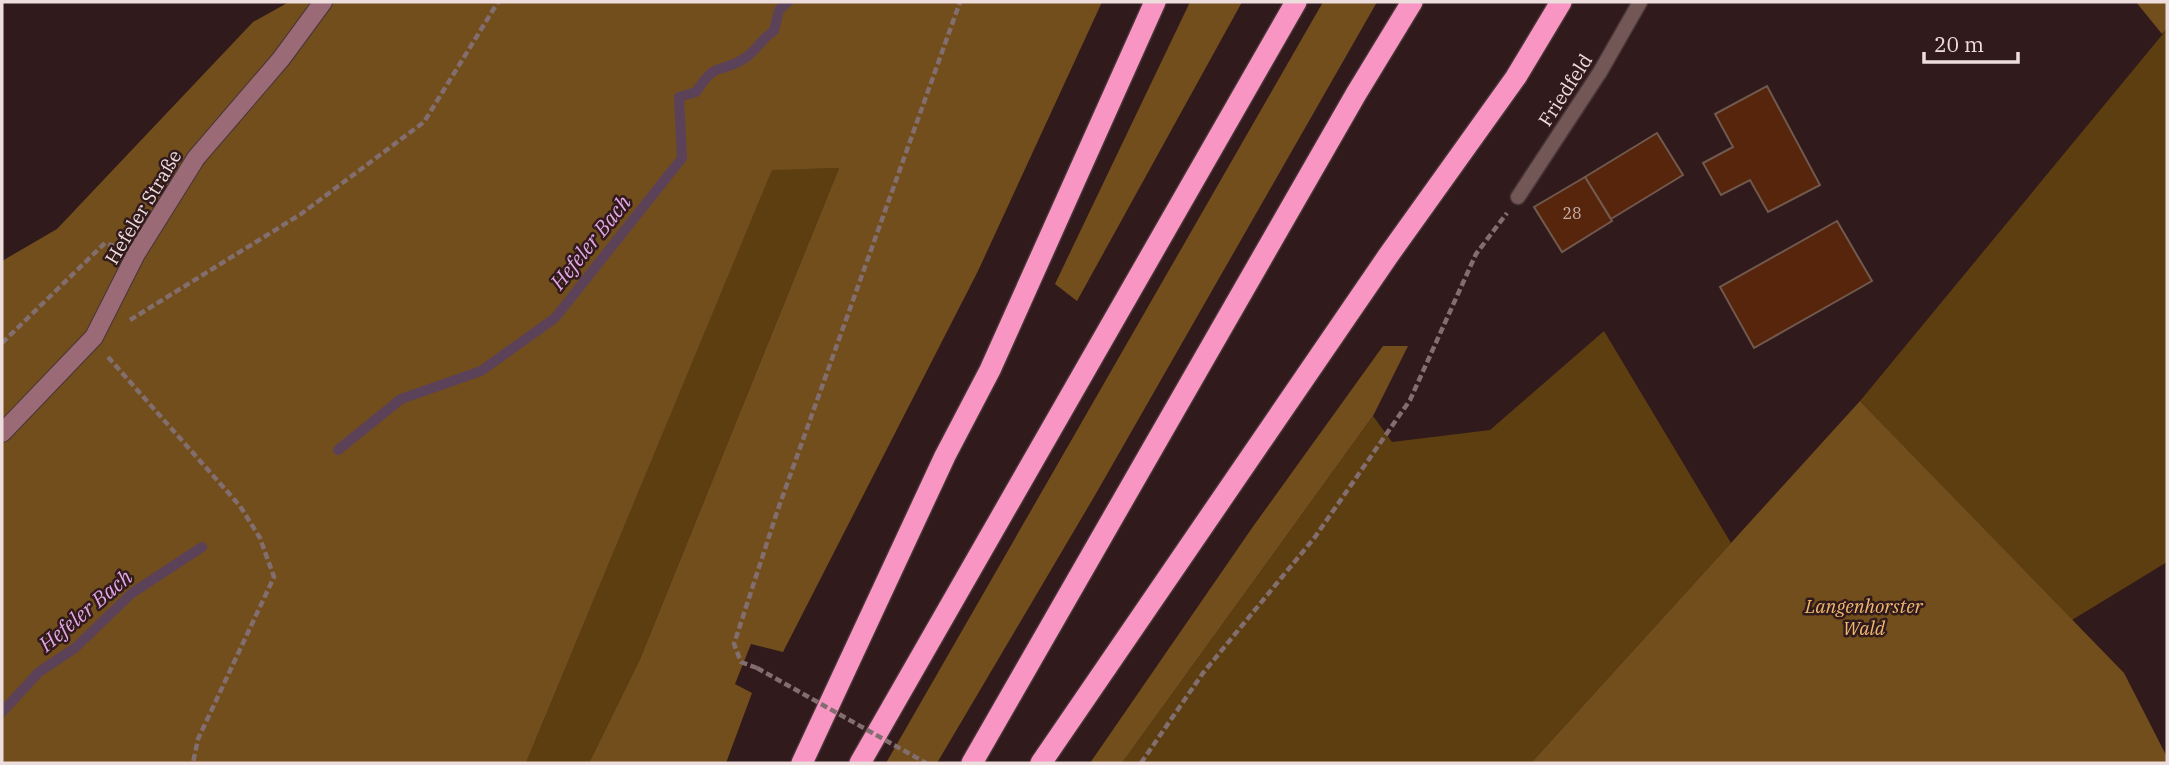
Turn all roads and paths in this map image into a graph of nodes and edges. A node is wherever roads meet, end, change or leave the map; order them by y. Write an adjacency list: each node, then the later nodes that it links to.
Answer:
1 (323, 2): 11 (main road, Hefeler Straße)
2 (498, 2): 11 (path)
3 (960, 2): 17 (path, bridge)
4 (1155, 2): 15 (highway)
5 (1296, 2): 16 (highway)
6 (1412, 2): 18 (highway)
7 (1560, 2): 19 (highway)
8 (1640, 2): 9 (lane, Friedfeld)
9 (1518, 197): 20 (path)
10 (105, 243): 12 (path)
11 (94, 337): 13 (main road, Hefeler Straße); 14 (path)
12 (2, 343)
13 (2, 433)
14 (193, 763)
15 (802, 763)
16 (860, 763)
17 (926, 763)
18 (972, 763)
19 (1041, 763)
20 (1141, 763)

